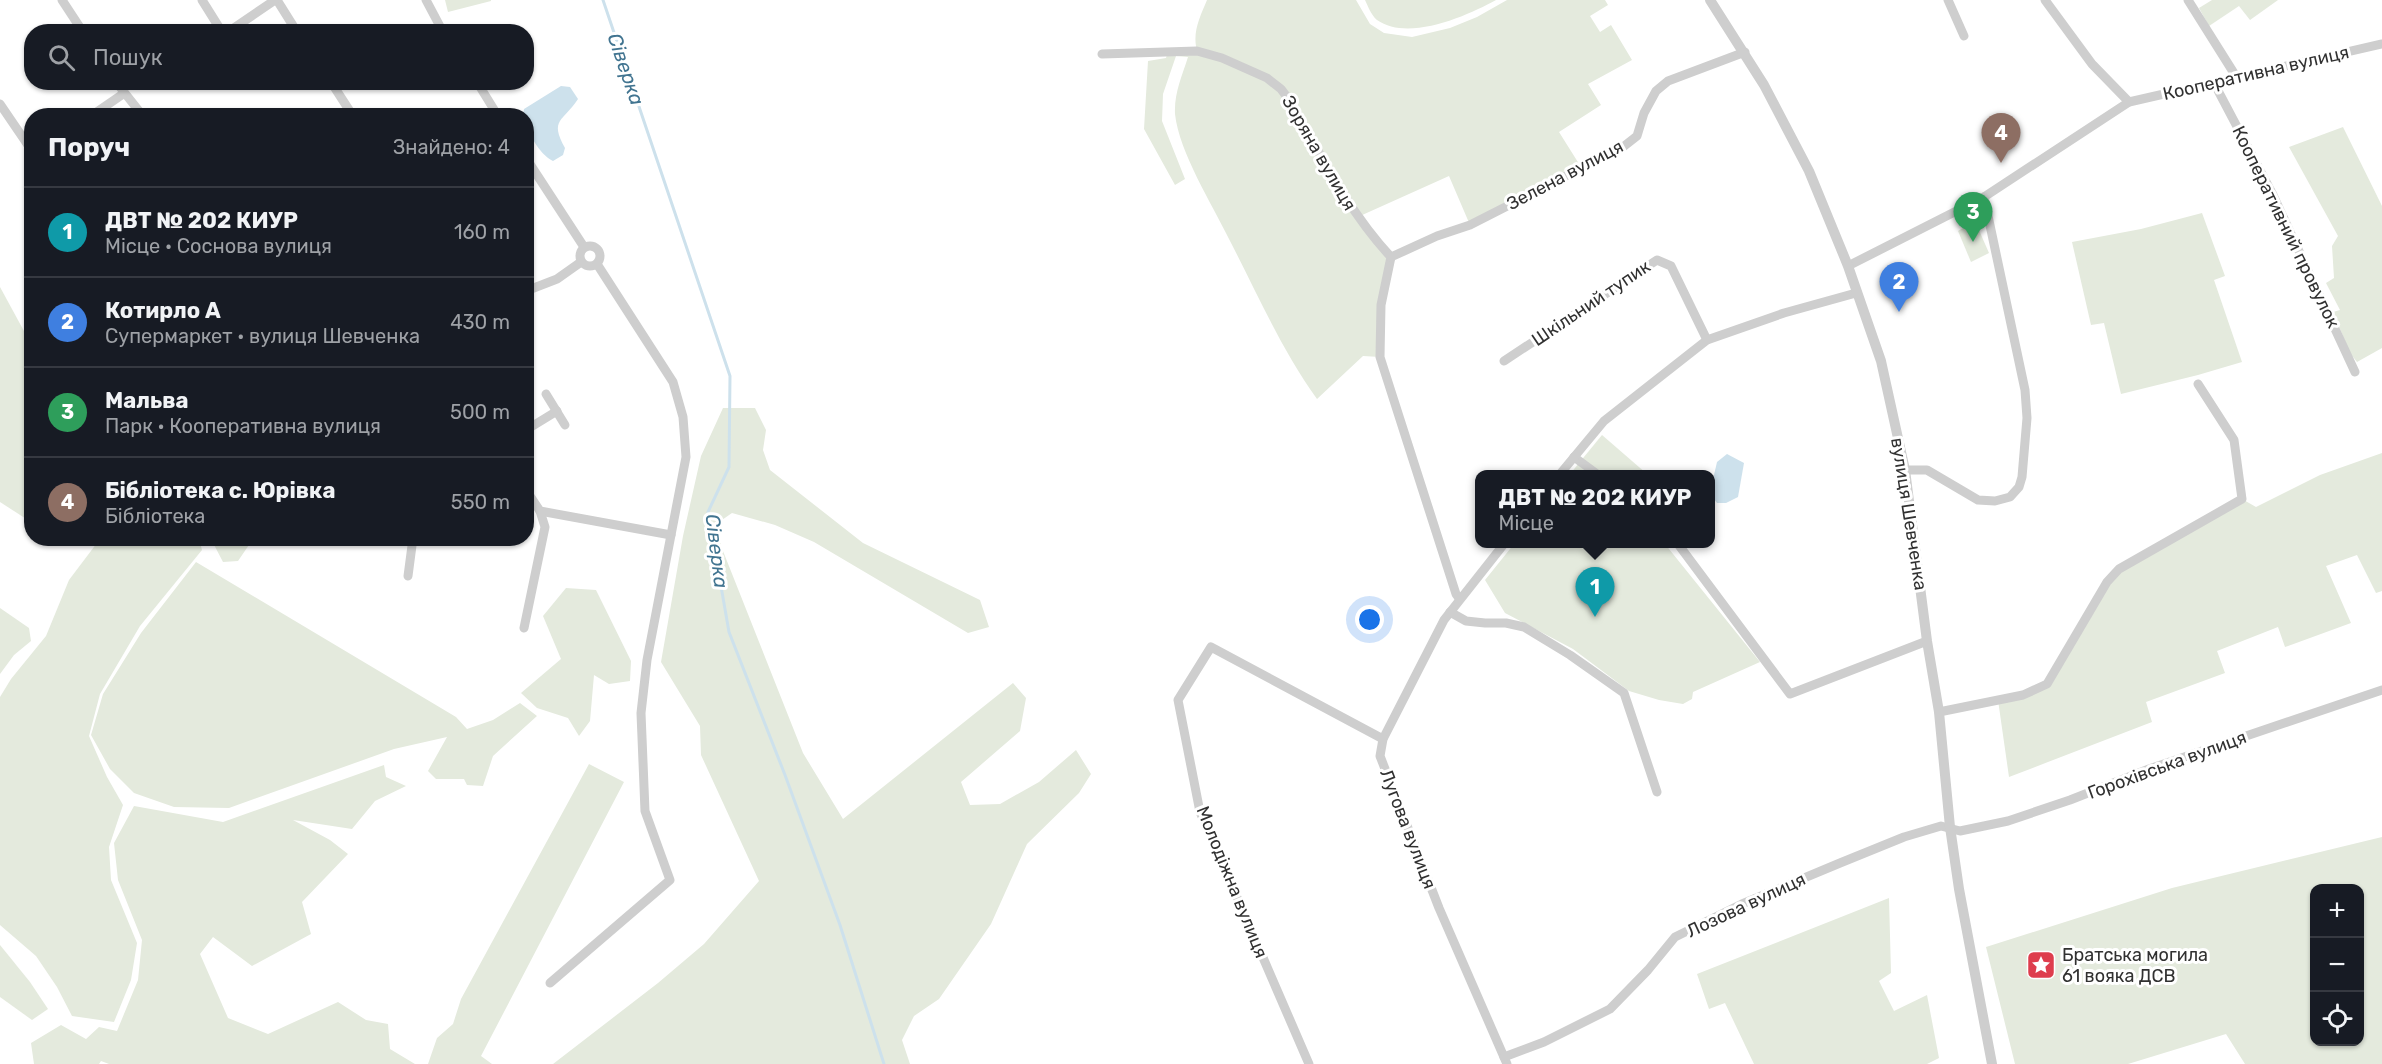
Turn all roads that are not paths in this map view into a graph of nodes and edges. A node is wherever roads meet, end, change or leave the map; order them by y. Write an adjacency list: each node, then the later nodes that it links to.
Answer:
1 (62, 0): 9 (street)
2 (202, 0): 10 (street)
3 (276, 0): 11 (street); 12 (street)
4 (426, 0): 13 (street)
5 (1710, 0): 16 (street, вулиця Шевченка)
6 (1948, 0): 14 (street)
7 (2045, 0): 24 (street)
8 (2188, 0): 18 (street)
9 (78, 24)
10 (217, 24)
11 (240, 24)
12 (292, 24)
13 (439, 24)
14 (1964, 36)
15 (2382, 44): 18 (street, Кооперативна вулиця)
16 (1745, 52): 34 (street, Зелена вулиця); 37 (street, вулиця Шевченка)
17 (1102, 54): 34 (street, Зоряна вулиця)
18 (2237, 78): 19 (street, Кооперативна вулиця)
19 (2214, 83): 24 (street, Кооперативна вулиця); 42 (street, Кооперативний провулок)
20 (121, 90): 23 (street)
21 (336, 90): 28 (street)
22 (482, 90): 29 (street)
23 (123, 94): 26 (street); 27 (street)
24 (2129, 102): 32 (street, Кооперативна вулиця)
25 (0, 104): 30 (street)
26 (103, 108)
27 (135, 108)
28 (348, 108)
29 (493, 108)
30 (24, 139)
31 (534, 170): 33 (street)
32 (1984, 197): 37 (street, Кооперативна вулиця); 51 (street)
33 (584, 247): 35 (street); 36 (street)
34 (1391, 257): 59 (street)
35 (581, 262): 36 (street); 38 (street)
36 (597, 264): 54 (street)
37 (1848, 266): 39 (street, вулиця Шевченка)
38 (534, 288)
39 (1856, 293): 40 (street); 51 (street, вулиця Шевченка)
40 (1707, 340): 41 (street, Шкільний тупик); 48 (street)
41 (1504, 361)
42 (2355, 372)
43 (2198, 384): 64 (street)
44 (546, 394): 45 (street)
45 (557, 411): 46 (street); 47 (street)
46 (534, 425)
47 (565, 425)
48 (1574, 457): 49 (street); 50 (street)
49 (1563, 470)
50 (1592, 470)
51 (1905, 470): 62 (street, вулиця Шевченка)
52 (534, 503): 53 (street)
53 (540, 512): 54 (street); 61 (street)
54 (671, 535): 68 (street)
55 (412, 546): 58 (street)
56 (1500, 548): 59 (street)
57 (1682, 548): 62 (street)
58 (408, 576)
59 (1459, 598): 60 (street)
60 (1450, 612): 65 (street); 66 (street)
61 (524, 627)
62 (1927, 641): 64 (street, вулиця Шевченка)
63 (2382, 690): 67 (street, Горохівська вулиця)
64 (1939, 712): 67 (street, вулиця Шевченка)
65 (1383, 740): 69 (street, Лугова вулиця); 70 (street, Молодіжна вулиця)
66 (1657, 792)
67 (1950, 827): 69 (street, Лозова вулиця); 71 (street, вулиця Шевченка)
68 (550, 983)
69 (1506, 1061)
70 (1309, 1064)
71 (1992, 1064)

